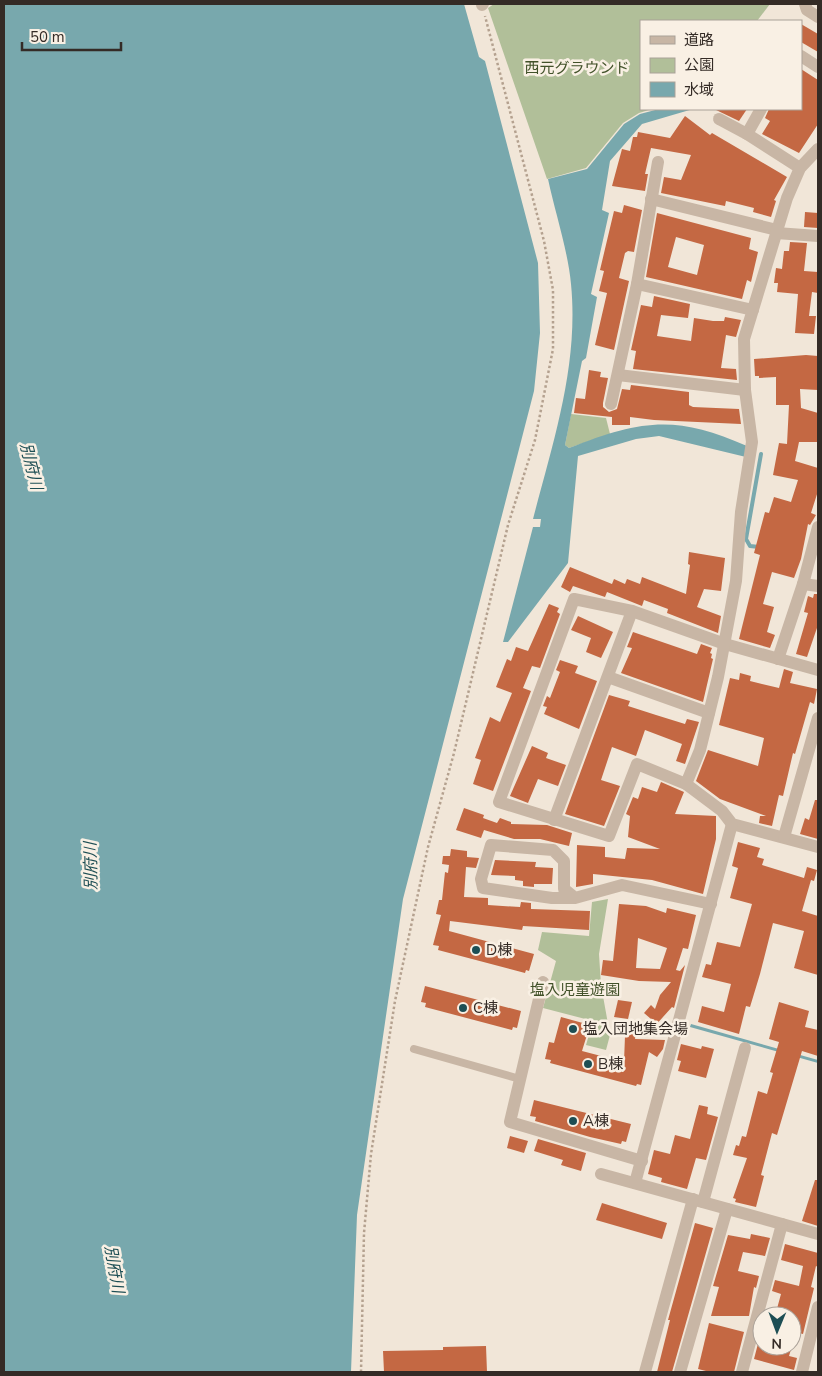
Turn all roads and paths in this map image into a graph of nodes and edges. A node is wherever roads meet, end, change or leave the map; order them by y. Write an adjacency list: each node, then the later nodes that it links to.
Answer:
1 (482, 4): 49 (path)
2 (805, 4): 3 (street)
3 (818, 18)
4 (802, 57): 5 (street)
5 (818, 66)
6 (760, 110): 8 (street)
7 (719, 119): 8 (street)
8 (747, 134): 11 (street)
9 (817, 152): 11 (street)
10 (658, 162): 12 (street)
11 (800, 168): 13 (street)
12 (651, 200): 13 (street); 15 (street)
13 (776, 231): 14 (street); 16 (street)
14 (818, 236)
15 (637, 284): 16 (street); 17 (street)
16 (752, 310): 18 (street)
17 (618, 376): 18 (street); 19 (street)
18 (745, 390): 24 (street)
19 (612, 404)
20 (818, 527): 21 (street)
21 (803, 584): 22 (street); 25 (street)
22 (818, 586)
23 (632, 611): 24 (street); 27 (street); 31 (street)
24 (725, 644): 25 (street); 28 (street)
25 (778, 659): 26 (street)
26 (818, 670)
27 (608, 677): 28 (street); 31 (street)
28 (709, 713): 30 (street)
29 (818, 718): 33 (street)
30 (686, 784): 31 (street); 32 (street)
31 (554, 820)
32 (732, 824): 33 (street); 36 (street)
33 (784, 837): 34 (street)
34 (818, 847)
35 (575, 898): 35 (street); 36 (street)
36 (711, 904): 41 (street)
37 (543, 982): 40 (street)
38 (745, 1048): 44 (street)
39 (414, 1050): 40 (lane)
40 (520, 1079): 41 (street)
41 (642, 1162): 43 (street)
42 (601, 1174): 43 (street)
43 (636, 1183): 44 (street)
44 (698, 1200): 45 (street); 50 (street)
45 (727, 1208): 46 (street); 51 (street)
46 (782, 1224): 47 (street); 52 (street)
47 (818, 1234)
48 (818, 1307): 53 (street)
49 (361, 1372)
50 (645, 1372)
51 (680, 1372)
52 (742, 1372)
53 (802, 1372)

